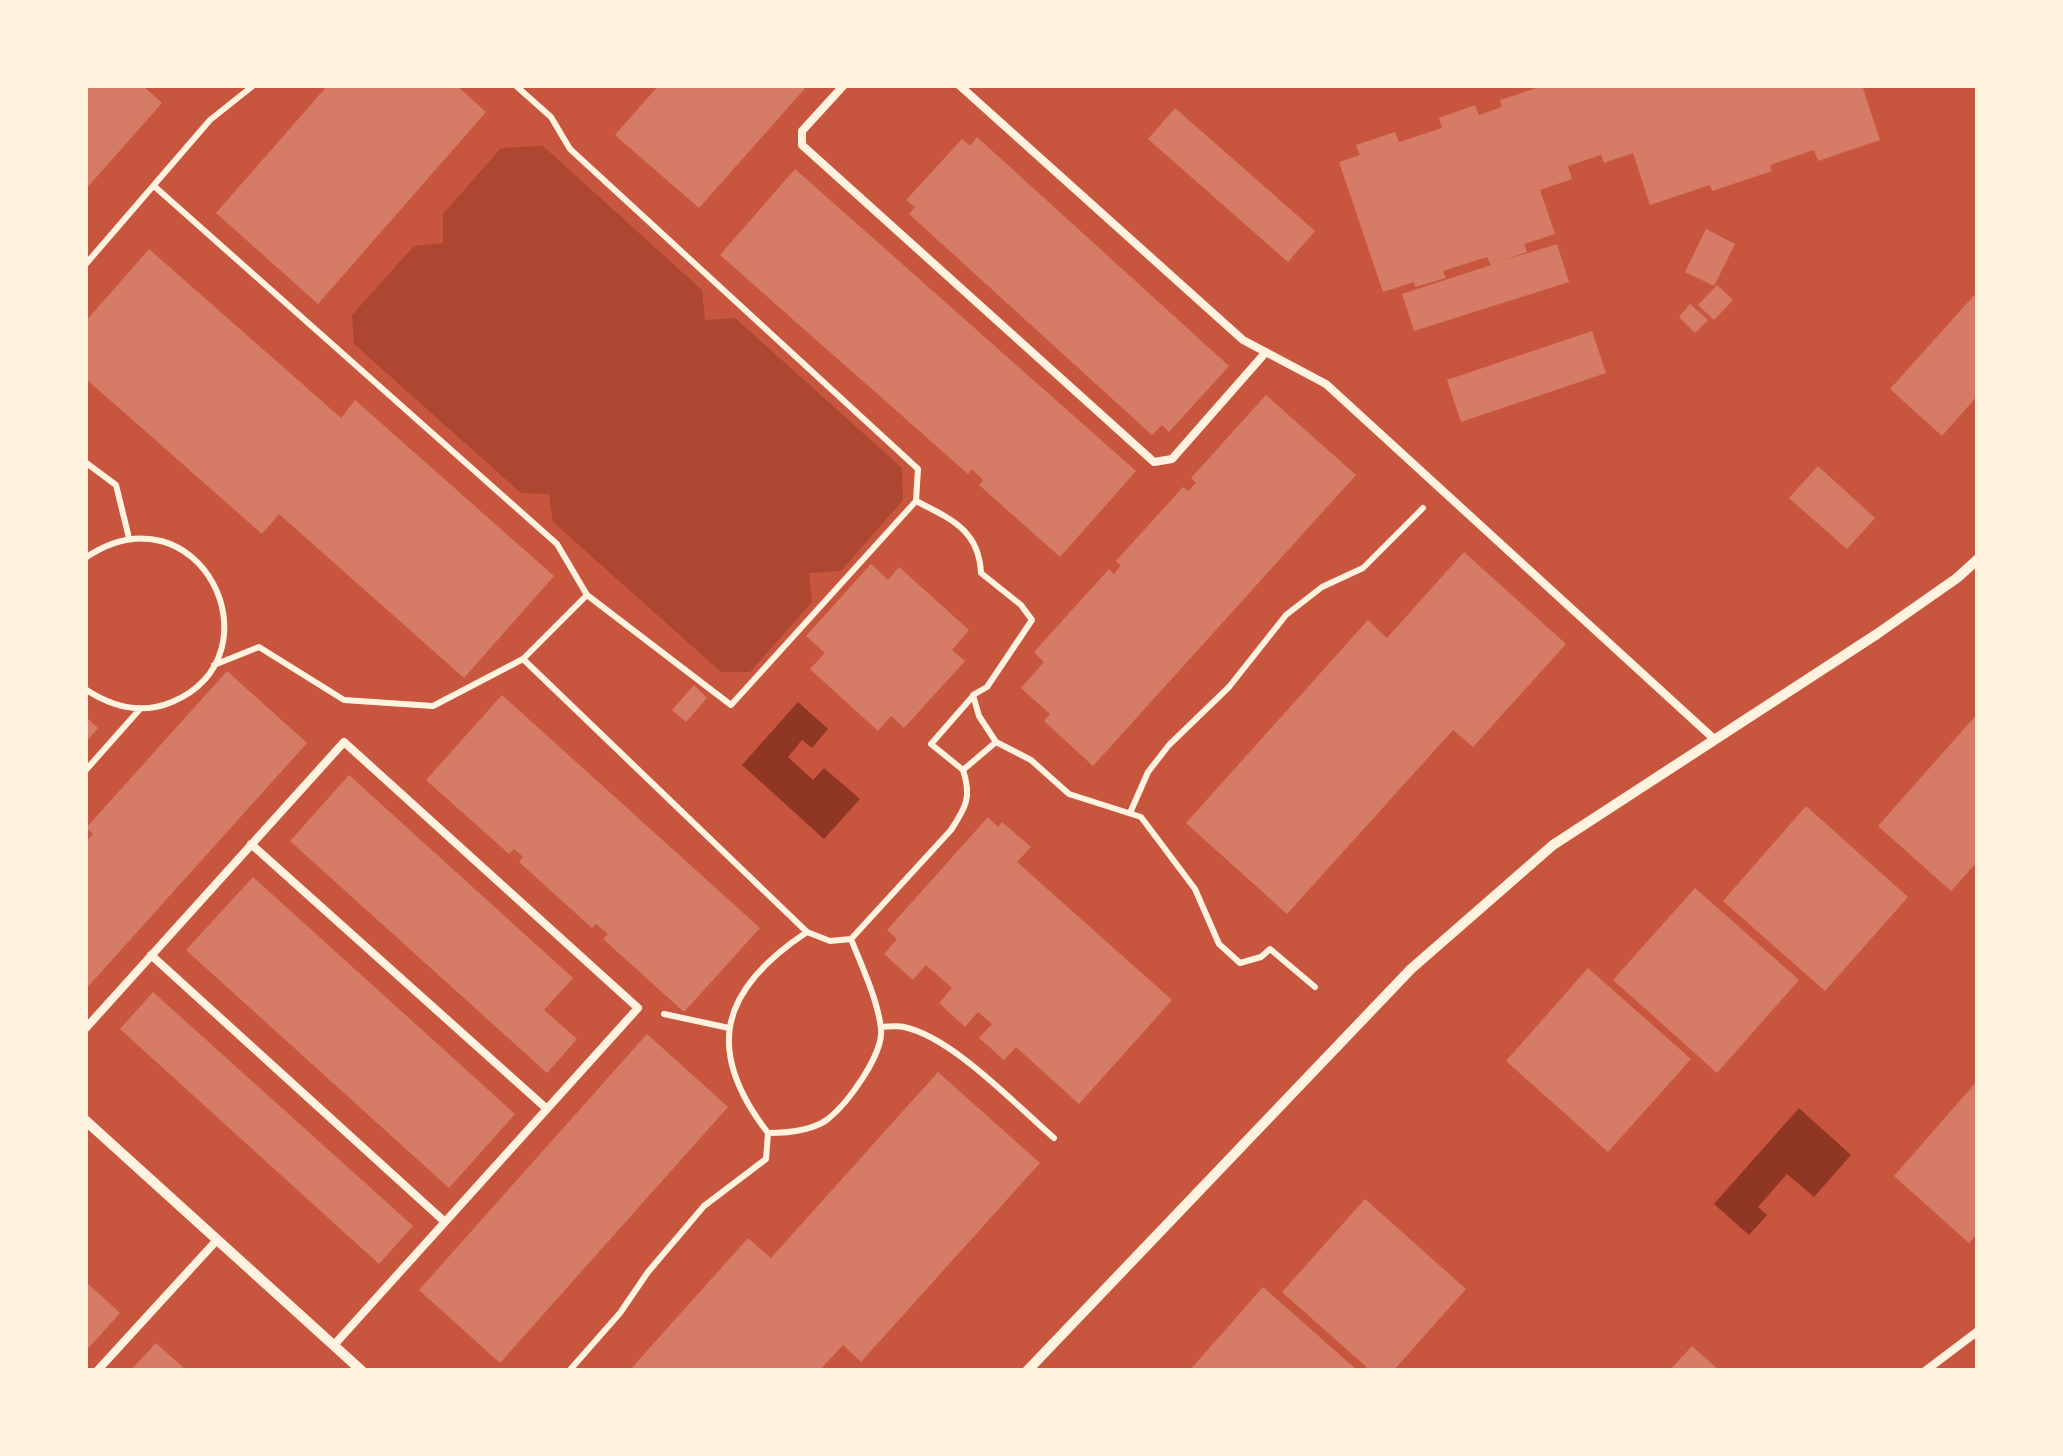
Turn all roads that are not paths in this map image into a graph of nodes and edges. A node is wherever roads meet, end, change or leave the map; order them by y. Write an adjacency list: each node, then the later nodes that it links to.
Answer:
1 (844, 85): 3 (lane)
2 (959, 85): 3 (lane)
3 (1266, 352): 5 (lane)
4 (1978, 559): 5 (street)
5 (1713, 738): 17 (street)
6 (251, 844): 7 (lane); 9 (lane); 9 (lane)
7 (151, 955): 8 (lane); 11 (lane)
8 (85, 1029)
9 (547, 1109): 11 (lane)
10 (85, 1120): 12 (street)
11 (445, 1222): 14 (lane)
12 (217, 1240): 14 (street); 15 (lane)
13 (1978, 1331): 18 (lane)
14 (334, 1346): 16 (street)
15 (97, 1371)
16 (362, 1371)
17 (1027, 1371)
18 (1925, 1371)

